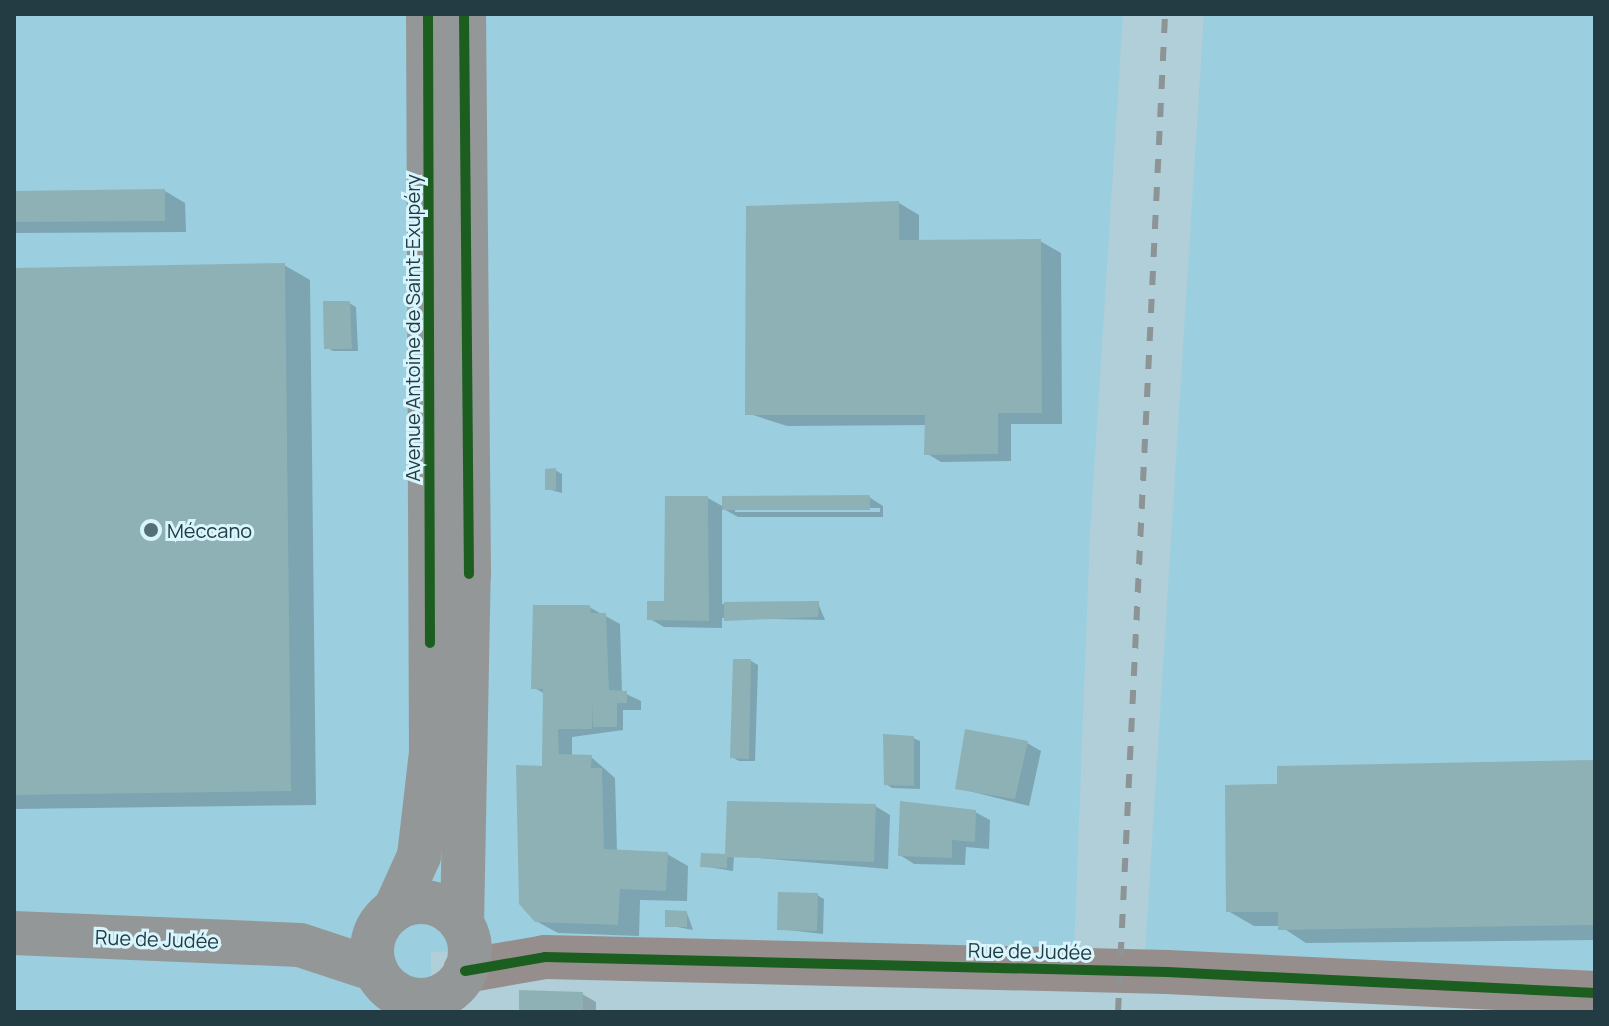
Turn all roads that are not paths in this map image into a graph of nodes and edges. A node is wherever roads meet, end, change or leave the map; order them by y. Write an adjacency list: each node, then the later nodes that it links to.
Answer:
1 (428, 14): 3 (main road, Avenue Antoine de Saint-Exupéry)
2 (464, 14): 6 (main road)
3 (388, 916): 5 (main road, Rue de Judée); 6 (main road); 7 (main road)
4 (14, 933): 5 (main road, Rue de Judée)
5 (300, 945): 7 (main road, Rue de Judée)
6 (460, 966): 7 (main road); 8 (street, Rue de Judée)
7 (387, 990)
8 (1595, 993)

